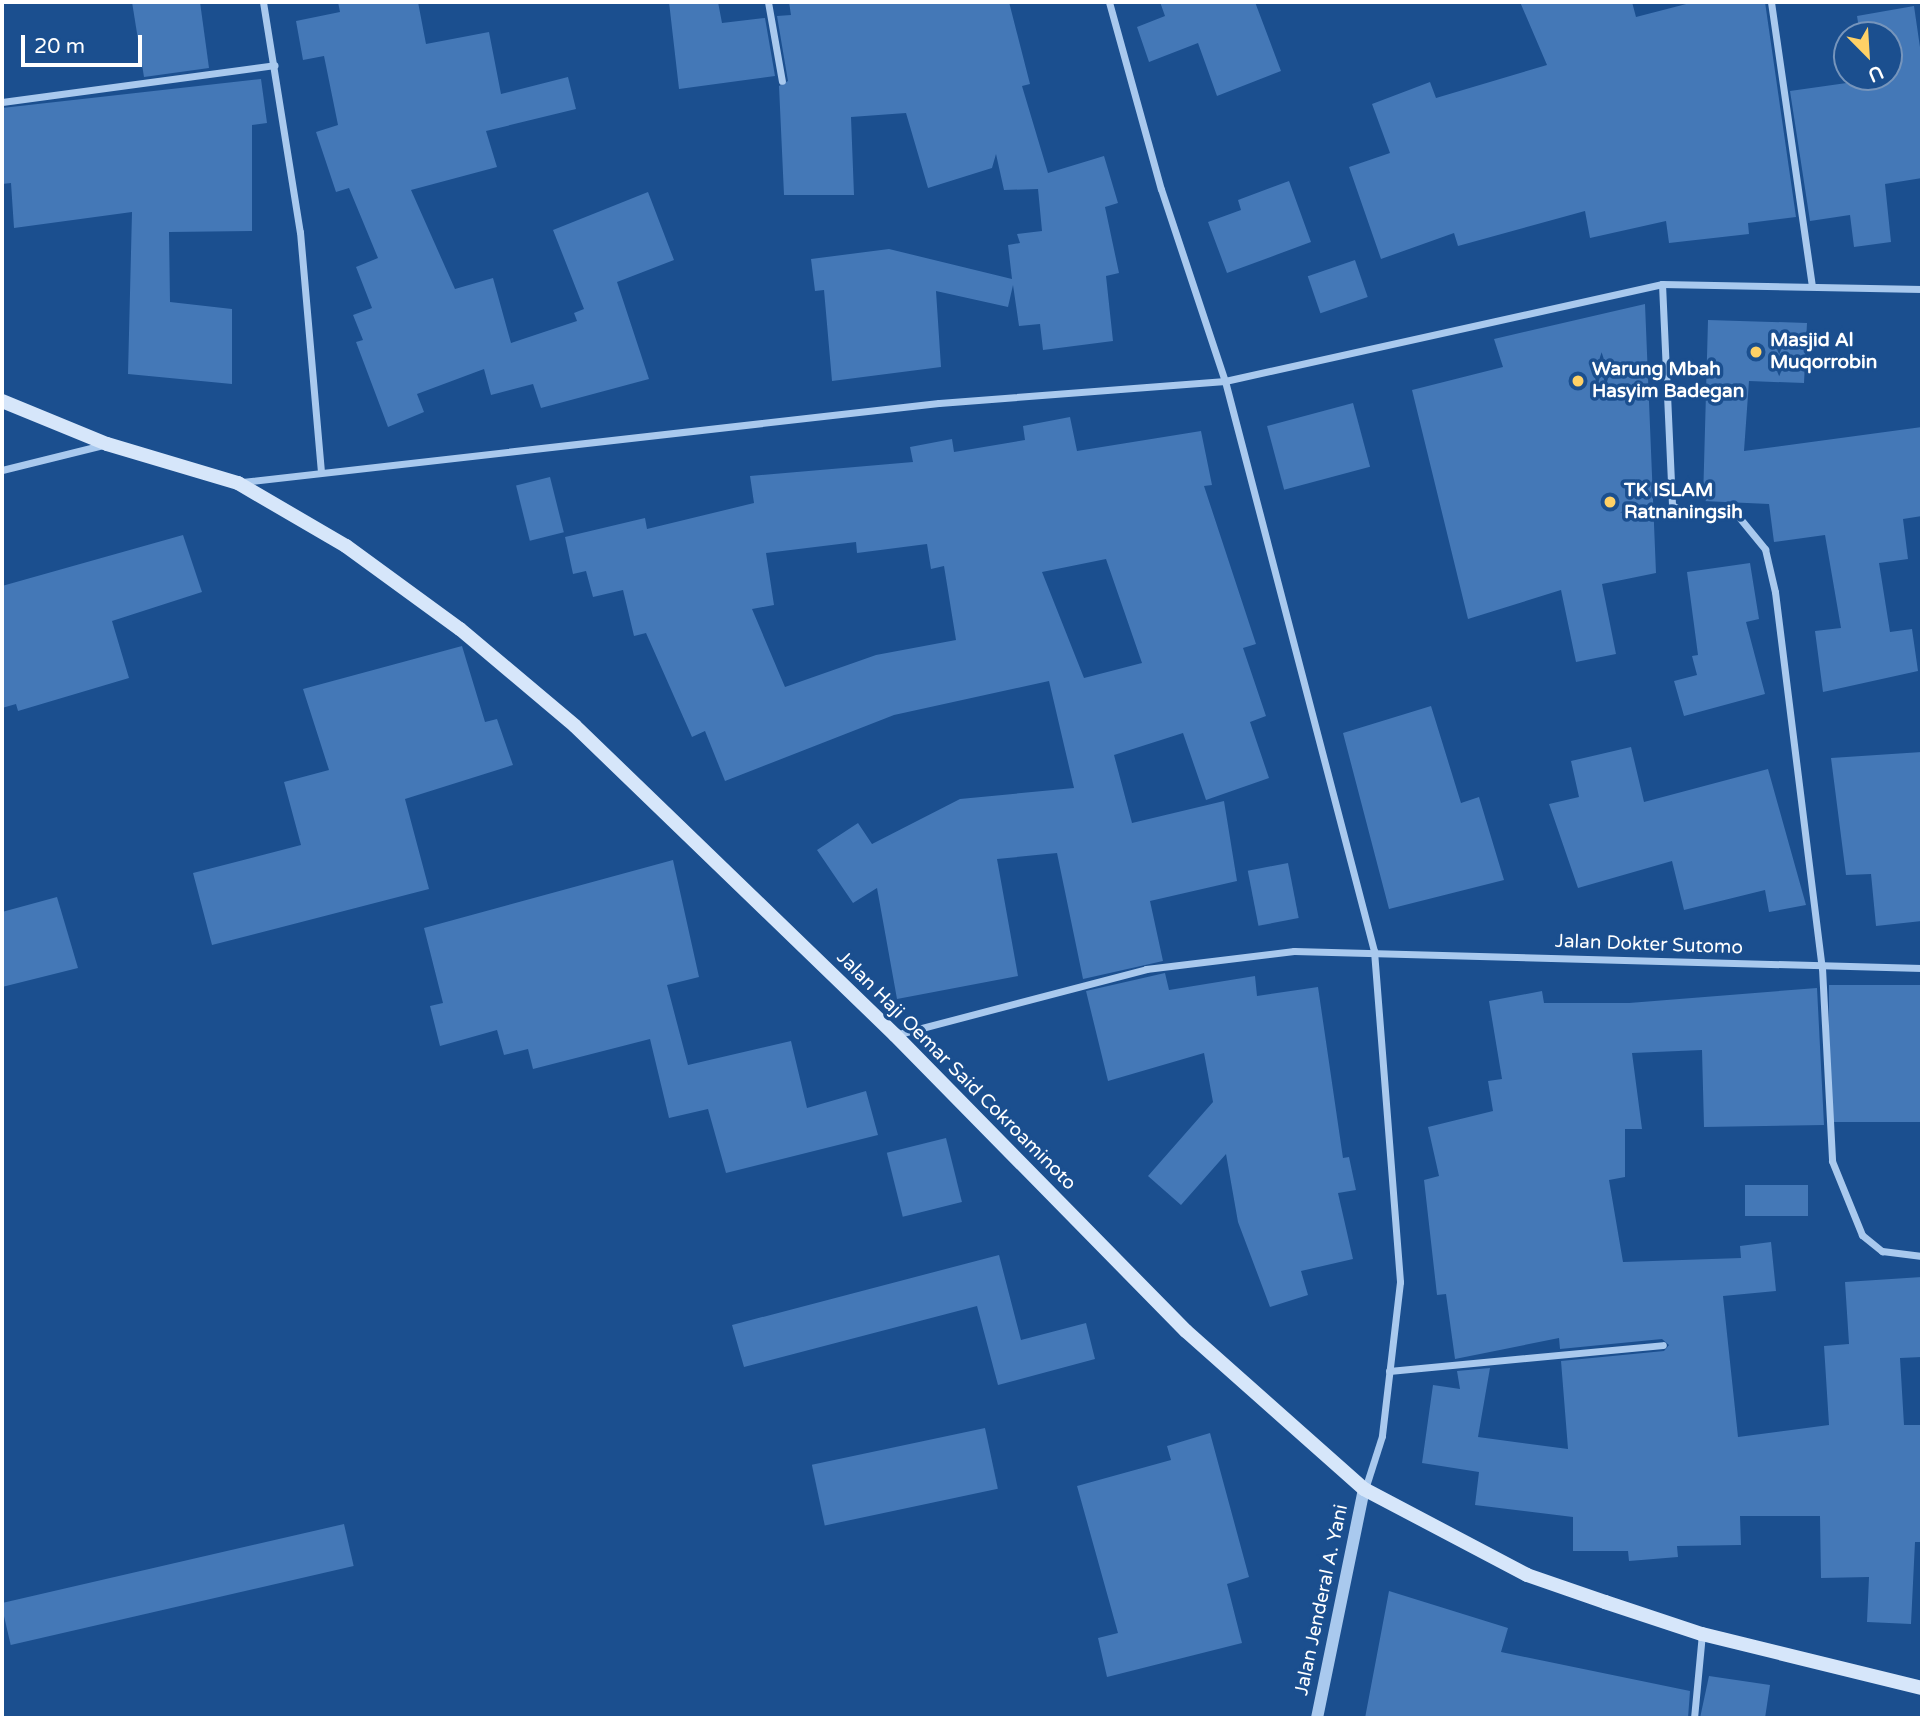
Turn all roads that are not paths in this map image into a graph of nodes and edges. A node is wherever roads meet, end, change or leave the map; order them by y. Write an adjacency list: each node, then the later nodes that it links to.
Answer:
1 (263, 2): 5 (street)
2 (768, 2): 6 (street)
3 (1110, 2): 11 (street)
4 (1771, 2): 9 (street)
5 (275, 65): 7 (street); 15 (street)
6 (782, 81)
7 (2, 103)
8 (1662, 284): 9 (street); 11 (street); 18 (street)
9 (1812, 285): 10 (street)
10 (1922, 289)
11 (1225, 381): 15 (street); 17 (street)
12 (2, 401): 13 (main road, Jalan Haji Oemar Said Cokroaminoto)
13 (107, 443): 14 (street); 16 (main road, Jalan Haji Oemar Said Cokroaminoto)
14 (2, 470)
15 (321, 470): 16 (street)
16 (238, 483): 20 (main road, Jalan Haji Oemar Said Cokroaminoto)
17 (1374, 951): 18 (street, Jalan Dokter Sutomo); 20 (street, Jalan Dokter Sutomo); 23 (street)
18 (1822, 968): 19 (street, Jalan Dokter Sutomo); 21 (street)
19 (1922, 968)
20 (894, 1035): 24 (main road, Jalan Haji Oemar Said Cokroaminoto)
21 (1922, 1256)
22 (1664, 1345): 23 (street)
23 (1390, 1371): 24 (street)
24 (1364, 1489): 25 (main road, Jalan Haji Oemar Said Cokroaminoto); 27 (street, Jalan Jenderal A. Yani)
25 (1702, 1634): 26 (main road, Jalan Haji Oemar Said Cokroaminoto); 28 (street)
26 (1922, 1688)
27 (1317, 1718)
28 (1694, 1718)

